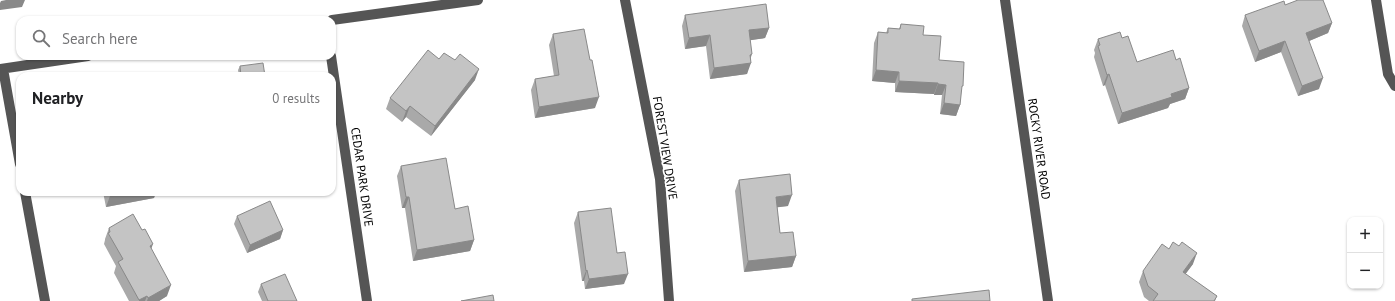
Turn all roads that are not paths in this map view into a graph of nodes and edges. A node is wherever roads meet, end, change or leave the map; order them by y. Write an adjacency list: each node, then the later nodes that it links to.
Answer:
1 (478, 0): 5 (street)
2 (625, 0): 16 (street, FOREST VIEW DRIVE)
3 (1005, 0): 17 (street, ROCKY RIVER ROAD)
4 (1376, 0): 10 (street)
5 (336, 19)
6 (61, 60): 8 (street)
7 (332, 60): 9 (street, CEDAR PARK DRIVE)
8 (1, 69): 12 (street)
9 (333, 72)
10 (1395, 86)
11 (336, 90): 15 (street, CEDAR PARK DRIVE)
12 (16, 144)
13 (26, 196): 14 (street)
14 (45, 301)
15 (367, 301)
16 (669, 301)
17 (1048, 301)

